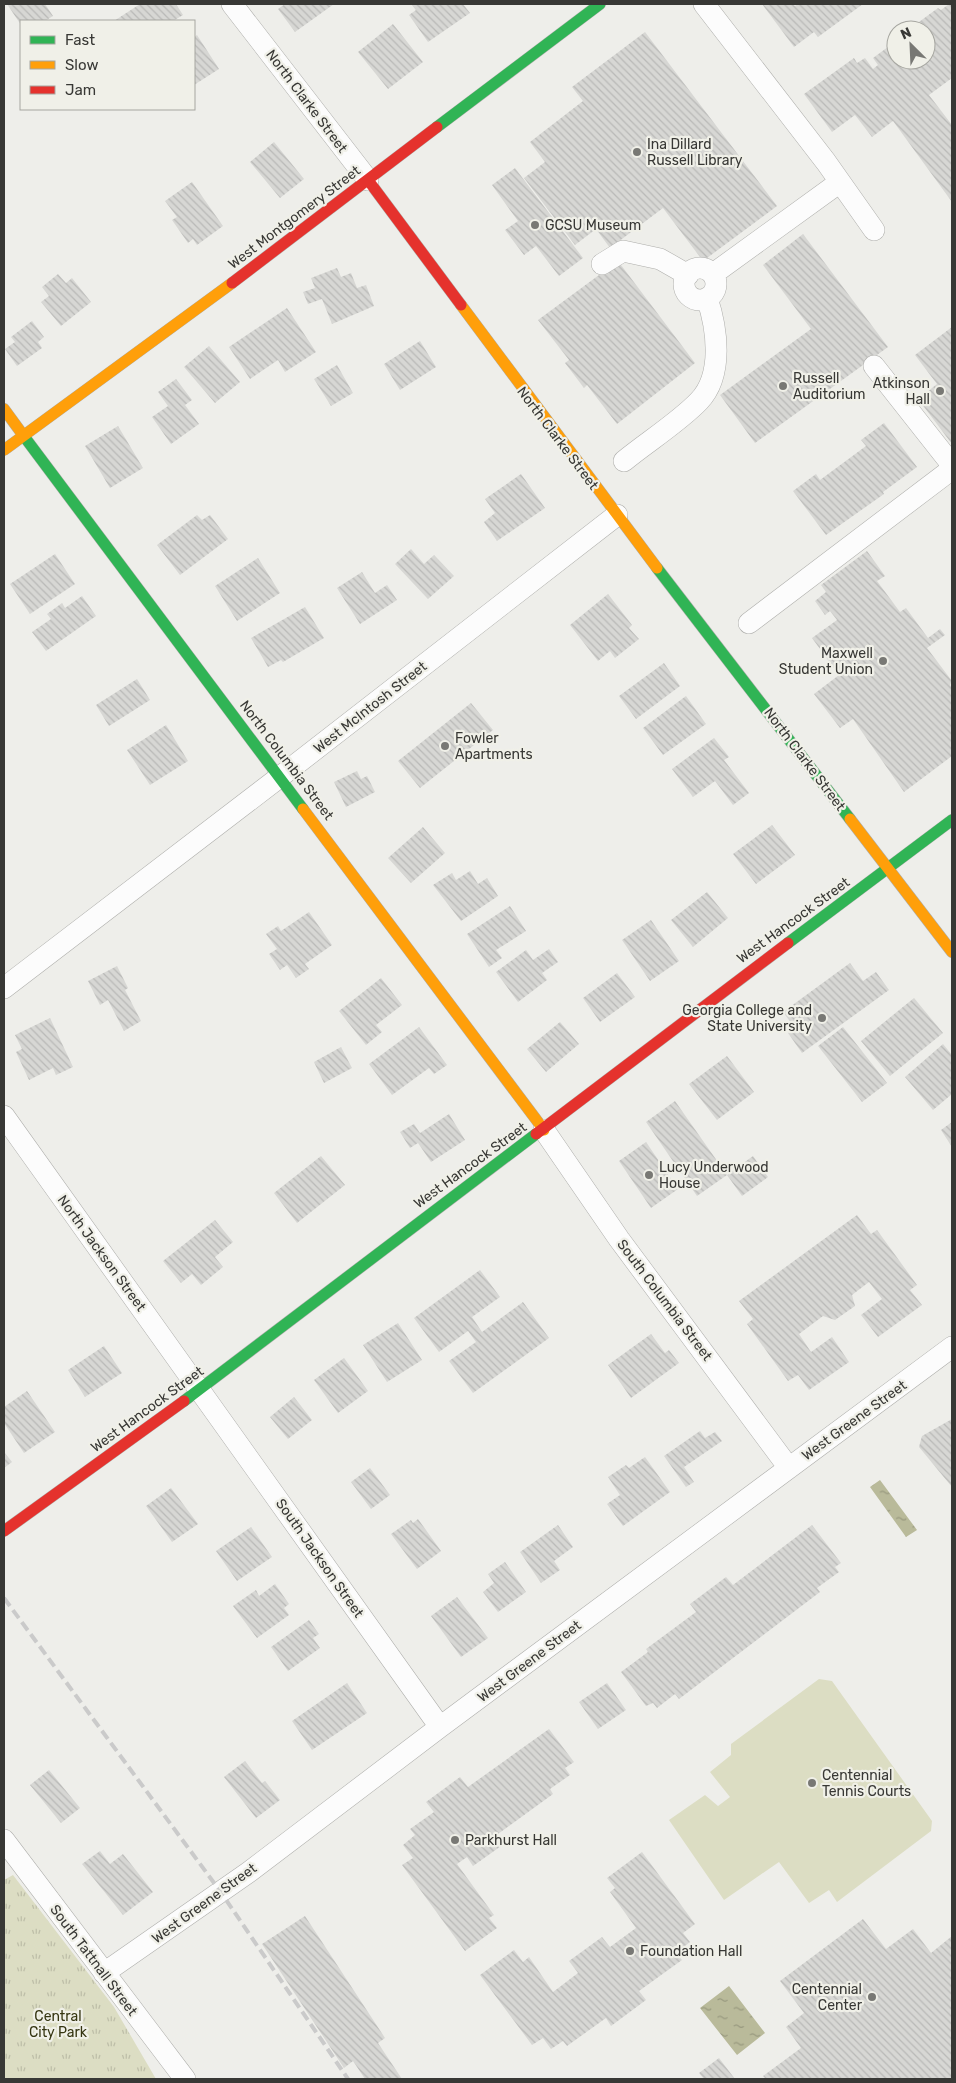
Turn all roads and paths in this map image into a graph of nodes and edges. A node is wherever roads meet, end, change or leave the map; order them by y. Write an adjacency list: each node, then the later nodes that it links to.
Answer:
1 (232, 4): 4 (street, North Clarke Street)
2 (600, 4): 4 (main road, West Montgomery Street)
3 (704, 4): 5 (street)
4 (368, 180): 13 (main road, West Montgomery Street); 17 (main road, North Clarke Street)
5 (840, 182): 6 (street); 8 (street)
6 (874, 230)
7 (602, 264): 9 (street)
8 (713, 274): 9 (street); 10 (street)
9 (688, 275): 10 (street)
10 (707, 298): 15 (street)
11 (874, 366): 16 (street)
12 (4, 409): 13 (main road, North Columbia Street)
13 (23, 435): 14 (main road, West Montgomery Street); 19 (main road, North Columbia Street)
14 (4, 450)
15 (624, 461)
16 (952, 467): 18 (street)
17 (616, 515): 19 (street, West McIntosh Street); 21 (main road, North Clarke Street)
18 (749, 623)
19 (281, 776): 23 (street, West McIntosh Street); 25 (main road, North Columbia Street)
20 (952, 820): 21 (main road, West Hancock Street)
21 (889, 869): 22 (main road, North Clarke Street); 25 (main road, West Hancock Street)
22 (952, 952)
23 (4, 988)
24 (4, 1116): 27 (street, North Jackson Street)
25 (544, 1130): 27 (main road, West Hancock Street); 28 (street, South Columbia Street)
26 (952, 1347): 28 (street, West Greene Street)
27 (200, 1390): 29 (main road, West Hancock Street); 30 (street, South Jackson Street)
28 (789, 1468): 30 (street, West Greene Street)
29 (4, 1531)
30 (440, 1727): 32 (street, West Greene Street)
31 (4, 1840): 32 (street, South Tattnall Street)
32 (104, 1973): 33 (street, South Tattnall Street)
33 (185, 2079)

